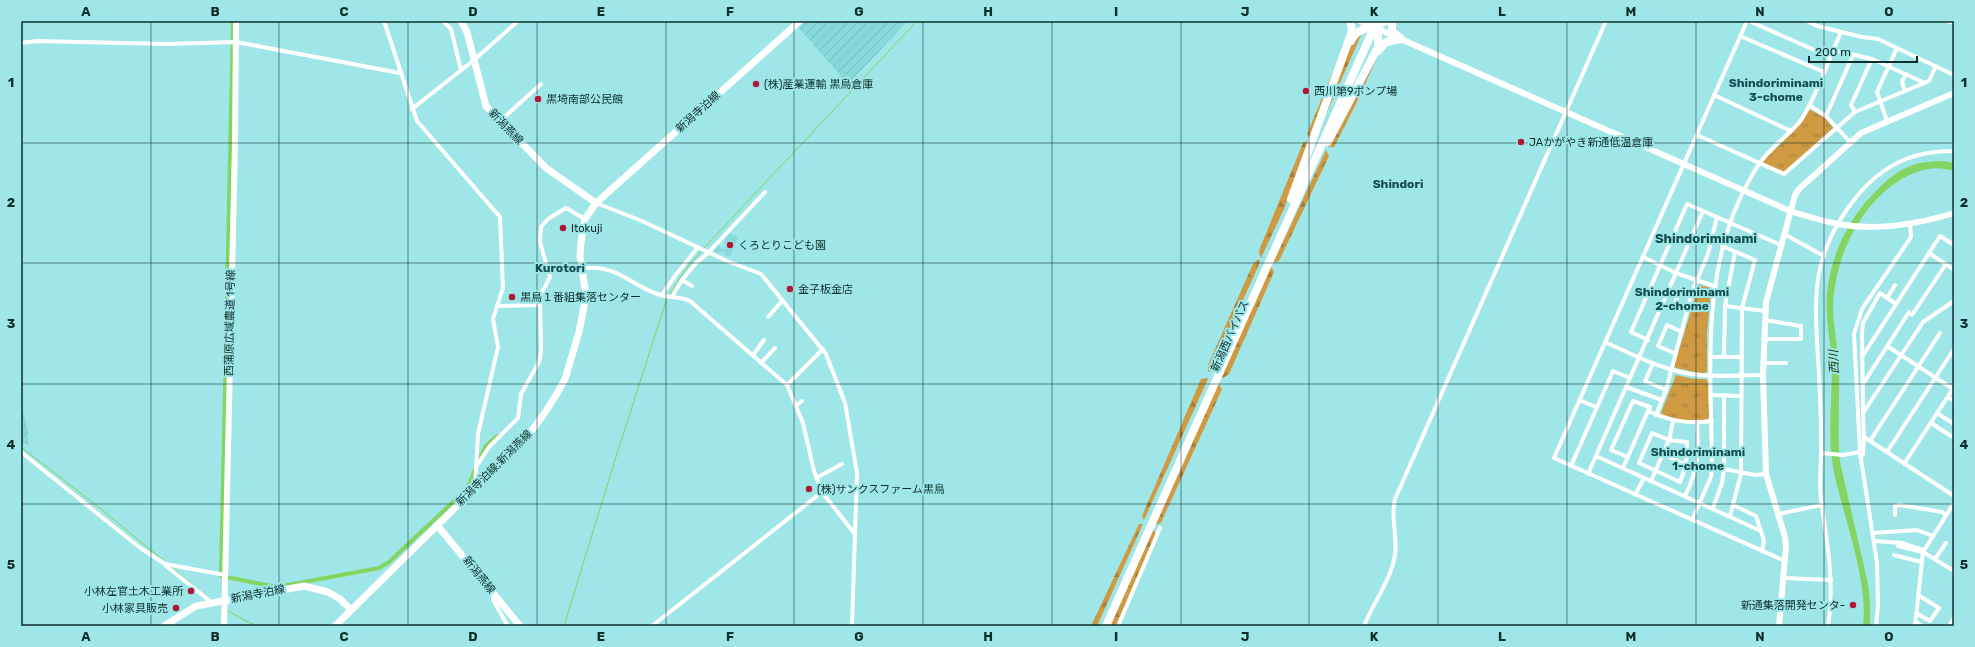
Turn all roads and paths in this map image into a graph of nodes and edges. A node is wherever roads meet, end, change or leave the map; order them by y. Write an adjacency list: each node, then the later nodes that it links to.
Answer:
1 (236, 21): 20 (street, 西蒲原広域農道 1号線)
2 (384, 21): 34 (street)
3 (443, 21): 32 (street)
4 (461, 21): 29 (main road, 新潟燕線)
5 (518, 21): 29 (street)
6 (800, 21): 60 (main road, 新潟寺泊線)
7 (1350, 21): 27 (highway)
8 (1360, 21): 15 (street)
9 (1386, 21): 15 (highway)
10 (1392, 21): 19 (highway)
11 (1606, 21): 46 (street)
12 (1748, 21): 18 (street); 26 (street)
13 (1807, 21): 17 (street)
14 (1947, 21): 16 (street)
15 (1372, 22): 19 (street); 24 (highway); 27 (highway); 59 (highway, 新潟西バイパス)
16 (1954, 23)
17 (1841, 32): 22 (street); 23 (street)
18 (1740, 36): 33 (street); 41 (street)
19 (1400, 39): 24 (highway); 46 (street)
20 (236, 42): 21 (street); 34 (street); 216 (street, 西蒲原広域農道 1号線)
21 (21, 43)
22 (1897, 48): 30 (street); 31 (street)
23 (1833, 50): 25 (street); 26 (street)
24 (1376, 54): 59 (highway)
25 (1853, 55): 28 (street); 47 (street)
26 (1830, 57): 33 (street)
27 (1342, 58): 59 (highway)
28 (1872, 59): 31 (street); 45 (street)
29 (474, 60): 32 (street); 48 (main road, 新潟燕線)
30 (1936, 66): 36 (street); 37 (street)
31 (1889, 67): 35 (street); 42 (street)
32 (461, 70): 44 (street)
33 (1824, 72): 43 (street)
34 (400, 73): 44 (street)
35 (1906, 74): 37 (street); 39 (street)
36 (1954, 75)
37 (1925, 83): 39 (street)
38 (541, 84): 48 (street)
39 (1905, 91): 42 (street)
40 (1954, 92): 49 (street)
41 (1714, 95): 51 (street); 52 (street)
42 (1880, 101): 45 (street); 49 (street)
43 (1809, 105): 47 (street); 51 (street)
44 (412, 108): 96 (street)
45 (1855, 112): 50 (street)
46 (1565, 113): 56 (street); 237 (street)
47 (1826, 116): 50 (street)
48 (500, 121): 60 (main road, 新潟燕線)
49 (1888, 121): 53 (street)
50 (1836, 126): 53 (street); 55 (street)
51 (1791, 131): 55 (street)
52 (1697, 135): 55 (street); 56 (street)
53 (1850, 143): 62 (street)
54 (1954, 151): 68 (street)
55 (1760, 162): 57 (street)
56 (1684, 164): 57 (street); 78 (street)
57 (1744, 191): 62 (street); 66 (street)
58 (765, 192): 74 (street)
59 (1294, 200): 234 (highway, 新潟西バイパス); 235 (highway, 新潟西バイパス)
60 (596, 204): 65 (main road, 新潟寺泊線;新潟燕線); 73 (street)
61 (1703, 211): 64 (street); 80 (street); 83 (street)
62 (1790, 211): 68 (street); 69 (street)
63 (1954, 213): 67 (street)
64 (1717, 217): 66 (street); 85 (street)
65 (585, 219): 81 (main road, 新潟寺泊線;新潟燕線); 97 (street)
66 (1731, 222): 70 (street); 72 (street)
67 (1910, 223): 68 (street); 165 (street)
68 (1840, 225): 77 (street)
69 (1784, 234): 70 (street); 77 (street)
70 (1781, 245): 101 (street)
71 (1954, 245): 76 (street)
72 (1722, 246): 75 (street); 88 (street)
73 (699, 248): 74 (street); 90 (street)
74 (707, 252): 84 (street); 93 (street)
75 (1736, 252): 98 (street); 99 (street)
76 (1929, 253): 79 (street); 95 (street)
77 (1824, 256): 163 (street)
78 (1643, 257): 80 (street); 109 (street)
79 (1946, 264): 82 (street); 110 (street)
80 (1659, 265): 83 (street); 108 (street)
81 (582, 268): 90 (street); 182 (main road, 新潟寺泊線;新潟燕線)
82 (1953, 269)
83 (1676, 273): 85 (street); 108 (street)
84 (682, 280): 87 (street); 91 (street)
85 (1697, 281): 88 (street); 89 (street)
86 (1894, 285): 92 (street)
87 (692, 286)
88 (1714, 286): 117 (street)
89 (1692, 292): 100 (street); 100 (street)
90 (664, 295): 91 (street)
91 (672, 296): 115 (street)
92 (1887, 298): 95 (street); 120 (street)
93 (782, 301): 102 (street); 112 (street)
94 (1954, 301): 116 (street)
95 (1896, 304): 120 (street)
96 (496, 306): 97 (street); 172 (street)
97 (539, 306): 172 (street)
98 (1725, 306): 99 (street); 118 (street)
99 (1742, 308): 101 (street); 119 (street)
100 (1687, 311): 104 (street)
101 (1765, 311): 103 (street)
102 (768, 317)
103 (1765, 320): 106 (street); 106 (street)
104 (1682, 332): 114 (street); 114 (street)
105 (1940, 333): 126 (street)
106 (1764, 339): 123 (street)
107 (764, 340): 115 (street)
108 (1648, 340): 121 (street)
109 (1605, 342): 121 (street); 142 (street)
110 (1887, 346): 116 (street); 133 (street)
111 (775, 348): 122 (street)
112 (823, 349): 134 (street); 183 (street)
113 (1954, 349): 132 (street)
114 (1676, 354): 127 (street)
115 (753, 355): 122 (street)
116 (1900, 356): 126 (street); 149 (street)
117 (1710, 357): 118 (street); 128 (street)
118 (1724, 357): 119 (street)
119 (1742, 357): 129 (street)
120 (1862, 357): 133 (street)
121 (1639, 358): 125 (street); 131 (street)
122 (761, 363): 134 (street)
123 (1763, 363): 124 (street); 130 (street)
124 (1786, 363)
125 (1653, 364): 127 (street); 137 (street)
126 (1918, 367): 132 (street); 160 (street)
127 (1671, 369): 128 (street); 137 (street)
128 (1711, 375): 129 (street); 138 (street)
129 (1742, 376): 130 (street); 140 (street)
130 (1763, 376): 178 (street)
131 (1630, 378): 135 (street); 147 (street)
132 (1935, 378): 136 (street); 162 (street)
133 (1863, 384): 149 (street)
134 (787, 385): 146 (street)
135 (1626, 387): 143 (street); 166 (street)
136 (1953, 388): 141 (street)
137 (1666, 390): 143 (street)
138 (1710, 395): 139 (street); 153 (street)
139 (1724, 396): 140 (street); 174 (street)
140 (1741, 396): 177 (street)
141 (1948, 397): 145 (street); 150 (street)
142 (1579, 400): 147 (street); 171 (street)
143 (1662, 400): 151 (street)
144 (802, 401): 146 (street)
145 (1954, 401)
146 (796, 405): 179 (street)
147 (1596, 407): 171 (street)
148 (1648, 412): 151 (street); 167 (street); 167 (street)
149 (1863, 412): 158 (street)
150 (1937, 413): 155 (street); 156 (street)
151 (1656, 415): 152 (street)
152 (1673, 421): 154 (street); 159 (street)
153 (1712, 421): 154 (street); 188 (street)
154 (1697, 422): 186 (street)
155 (1931, 423): 157 (street); 169 (street)
156 (1954, 424)
157 (1951, 436)
158 (1864, 438): 160 (street); 165 (street)
159 (1669, 440): 164 (street); 170 (street); 175 (street)
160 (1870, 441): 162 (street)
161 (21, 452): 211 (street)
162 (1887, 452): 169 (street)
163 (1821, 453): 165 (street); 191 (street)
164 (1663, 454): 170 (street); 175 (street)
165 (1860, 455): 201 (street)
166 (1596, 456): 173 (street); 176 (street)
167 (1628, 457): 173 (street)
168 (842, 464): 179 (street)
169 (1904, 464): 187 (street)
170 (1686, 465): 175 (street)
171 (1571, 466): 176 (street)
172 (476, 468): 182 (street)
173 (1623, 468): 180 (street)
174 (1724, 469): 177 (street); 192 (street)
175 (1655, 470): 181 (street)
176 (1588, 474): 185 (street)
177 (1741, 474): 178 (street); 190 (street)
178 (1766, 474): 193 (street)
179 (816, 478): 184 (street)
180 (1644, 478): 181 (street); 185 (street)
181 (1651, 481): 186 (street)
182 (475, 487): 198 (main road, 新潟寺泊線;新潟燕線)
183 (857, 487): 184 (street); 202 (street)
184 (822, 492): 202 (street); 232 (street)
185 (1635, 494): 197 (street)
186 (1685, 496): 188 (street)
187 (1954, 496)
188 (1700, 502): 192 (street); 197 (street)
189 (1954, 503): 195 (street)
190 (1734, 505): 196 (street); 200 (street)
191 (1822, 505): 193 (street); 218 (street)
192 (1713, 508): 196 (street)
193 (1778, 514): 212 (street)
194 (1895, 515): 195 (street)
195 (1946, 515): 203 (street)
196 (1730, 516): 200 (street)
197 (1692, 520): 207 (street)
198 (437, 525): 219 (main road, 新潟燕線); 223 (main road)
199 (1160, 528): 236 (street)
200 (1761, 531): 207 (street)
201 (1873, 533): 203 (street); 204 (street)
202 (854, 534): 233 (street)
203 (1933, 536): 208 (street)
204 (1874, 541): 208 (street); 240 (street)
205 (1946, 543): 210 (street)
206 (1898, 546): 208 (street)
207 (1762, 551): 212 (street)
208 (1923, 551): 210 (street); 213 (street)
209 (1894, 555): 213 (street)
210 (1935, 559): 215 (street)
211 (160, 560): 216 (street); 221 (street)
212 (1785, 561): 217 (street)
213 (1921, 562): 220 (street)
214 (1954, 563): 215 (street)
215 (1952, 570)
216 (225, 574): 222 (street, 西蒲原広域農道 1号線)
217 (1784, 578): 218 (street); 238 (street)
218 (1831, 580): 239 (street)
219 (494, 595): 230 (street); 231 (main road, 新潟燕線)
220 (1918, 595): 224 (street); 224 (street)
221 (212, 603): 222 (main road, 新潟寺泊線); 227 (main road, 新潟寺泊線)
222 (225, 604): 223 (main road, 新潟寺泊線); 228 (street, 西蒲原広域農道 1号線)
223 (351, 610): 229 (main road)
224 (1916, 613): 226 (street)
225 (1954, 618): 242 (street)
226 (1915, 624): 241 (street)
227 (164, 626)
228 (224, 626)
229 (335, 626)
230 (508, 626)
231 (520, 626)
232 (652, 626)
233 (852, 626)
234 (1101, 626)
235 (1106, 626)
236 (1118, 626)
237 (1364, 626)
238 (1779, 626)
239 (1828, 626)
240 (1876, 626)
241 (1922, 626)
242 (1949, 626)

